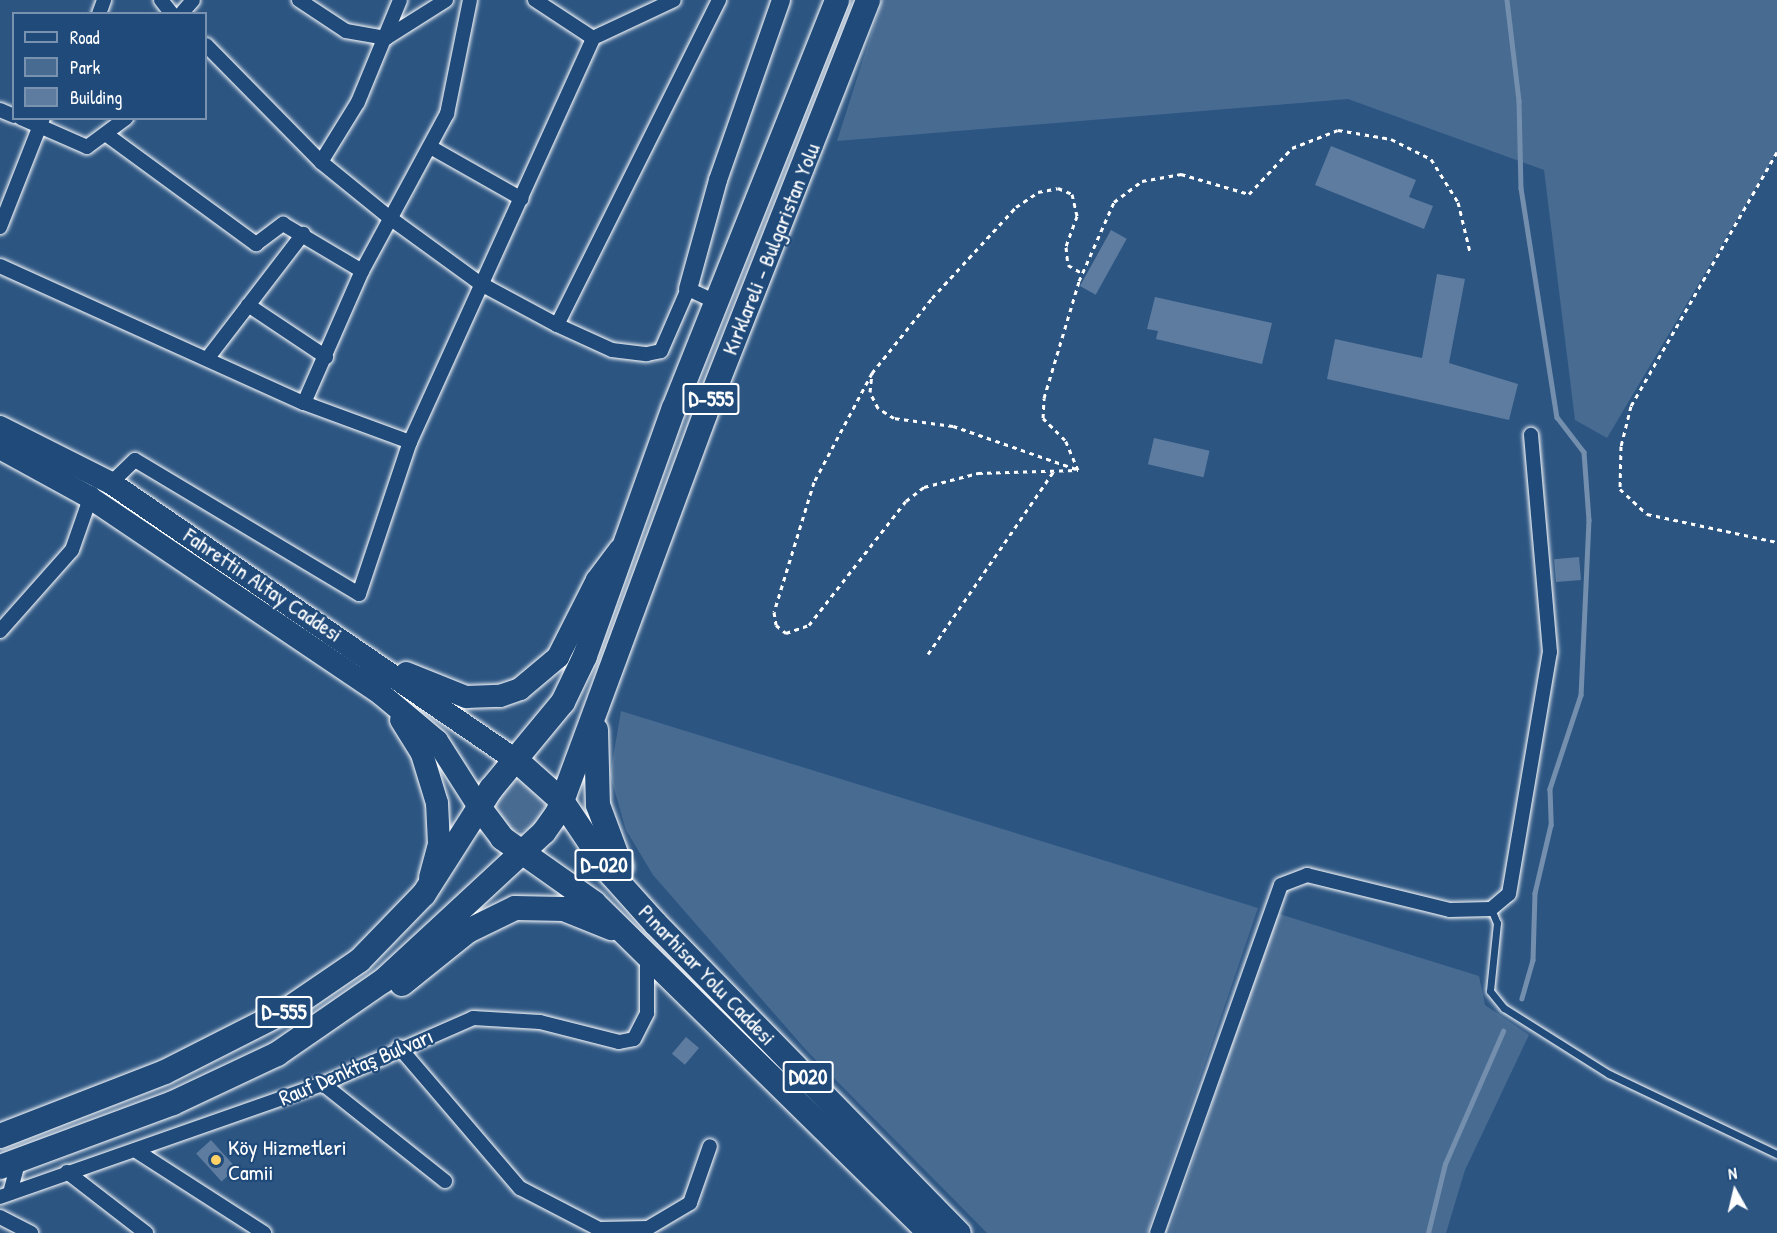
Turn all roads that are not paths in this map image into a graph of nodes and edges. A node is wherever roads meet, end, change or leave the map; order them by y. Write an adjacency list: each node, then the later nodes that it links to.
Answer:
1 (161, 0): 13 (street)
2 (194, 0): 14 (street)
3 (299, 0): 15 (street)
4 (400, 0): 15 (street)
5 (446, 0): 15 (street)
6 (470, 0): 21 (street)
7 (535, 0): 16 (street)
8 (674, 0): 16 (street)
9 (719, 0): 33 (street)
10 (781, 0): 30 (street)
11 (837, 0): 31 (highway, Kırklareli - Bulgaristan Yolu / D-555)
12 (868, 0): 47 (highway, Kırklareli - Bulgaristan Yolu / D-555)
13 (170, 12)
14 (183, 12)
15 (386, 38): 22 (street)
16 (593, 38): 23 (street)
17 (207, 49): 22 (street)
18 (124, 120): 20 (street)
19 (41, 122): 20 (street); 25 (street)
20 (107, 135): 26 (street)
21 (432, 148): 23 (street); 24 (street)
22 (321, 162): 24 (street)
23 (522, 199): 29 (street)
24 (390, 218): 28 (street); 29 (street)
25 (0, 227)
26 (303, 234): 28 (street); 32 (street)
27 (0, 266): 35 (street)
28 (362, 271): 34 (street)
29 (481, 284): 33 (street); 39 (street)
30 (688, 289): 31 (street); 33 (street)
31 (718, 303): 43 (highway, Kırklareli - Bulgaristan Yolu / D-555)
32 (248, 305): 34 (street); 35 (street)
33 (557, 325)
34 (326, 357): 36 (street)
35 (207, 358): 36 (street)
36 (304, 403): 39 (street)
37 (0, 427): 41 (main road, Fahrettin Altay Caddesi)
38 (1531, 435): 53 (street)
39 (410, 442): 41 (street)
40 (0, 448): 42 (main road, Fahrettin Altay Caddesi)
41 (106, 481): 42 (street); 45 (main road, Fahrettin Altay Caddesi)
42 (88, 497): 44 (street); 46 (main road, Fahrettin Altay Caddesi)
43 (626, 542): 45 (main road); 48 (highway, Kırklareli - Bulgaristan Yolu / D-555)
44 (0, 631)
45 (372, 658): 48 (main road, Fahrettin Altay Caddesi)
46 (357, 677): 50 (main road, Fahrettin Altay Caddesi); 52 (main road)
47 (597, 704): 49 (highway, Kırklareli - Bulgaristan Yolu / D-555); 54 (highway)
48 (516, 760): 49 (highway, Pınarhisar Yolu Caddesi / D-020); 50 (highway, D-555)
49 (562, 801): 51 (highway, D-555); 54 (highway, Pınarhisar Yolu Caddesi / D-020)
50 (479, 807): 51 (highway, Pınarhisar Yolu Caddesi); 52 (highway, D-555)
51 (524, 852): 55 (highway, Pınarhisar Yolu Caddesi); 57 (highway, Rauf Denktaş Bulvarı / D-555)
52 (424, 894): 59 (highway, D-555)
53 (1491, 909): 62 (lane); 73 (street)
54 (655, 923): 72 (highway, Pınarhisar Yolu Caddesi / D020)
55 (647, 953): 56 (street, Rauf Denktaş Bulvarı); 57 (highway); 71 (highway, Pınarhisar Yolu Caddesi / D020)
56 (399, 1047): 58 (street, Rauf Denktaş Bulvarı); 60 (street)
57 (277, 1054): 63 (highway, Rauf Denktaş Bulvarı / D-555)
58 (324, 1084): 61 (street, Rauf Denktaş Bulvarı); 65 (street)
59 (0, 1136)
60 (710, 1146)
61 (138, 1152): 64 (street, Rauf Denktaş Bulvarı); 70 (street)
62 (1777, 1154)
63 (10, 1163): 66 (street)
64 (67, 1172): 66 (street, Rauf Denktaş Bulvarı); 68 (street)
65 (446, 1181)
66 (4, 1198)
67 (0, 1217): 69 (street)
68 (137, 1230)
69 (31, 1233)
70 (264, 1233)
71 (930, 1233)
72 (959, 1233)
73 (1157, 1233)

